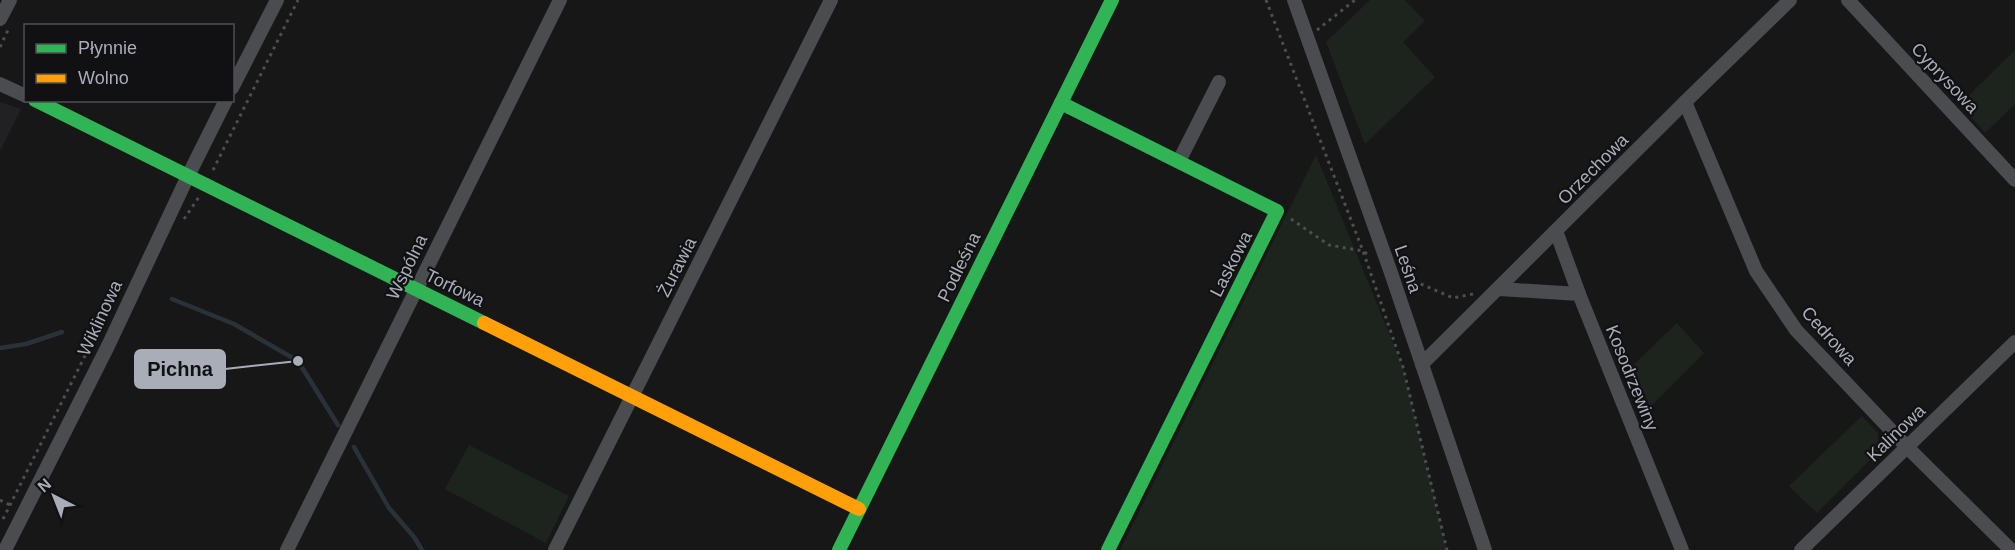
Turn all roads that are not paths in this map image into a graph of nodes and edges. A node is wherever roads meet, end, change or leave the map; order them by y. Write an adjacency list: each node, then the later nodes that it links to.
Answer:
1 (10, 0): 9 (street)
2 (277, 0): 12 (street)
3 (560, 0): 22 (street, Wspólna)
4 (831, 0): 27 (street, Żurawia)
5 (1112, 0): 17 (street, Podleśna)
6 (1294, 0): 26 (street, Leśna)
7 (1790, 0): 16 (street, Orzechowa)
8 (1848, 0): 20 (street, Cyprysowa)
9 (0, 19)
10 (1219, 82): 18 (street)
11 (0, 84): 13 (street)
12 (234, 84)
13 (24, 95)
14 (39, 102): 19 (street, Torfowa)
15 (225, 102): 19 (street, Wiklinowa)
16 (1685, 102): 21 (street, Orzechowa); 28 (street, Cedrowa)
17 (1061, 103): 18 (street, Laskowa); 29 (street, Podleśna)
18 (1179, 161): 34 (street, Laskowa)
19 (188, 176): 22 (street, Torfowa); 30 (street, Wiklinowa)
20 (2015, 180)
21 (1556, 231): 23 (street, Orzechowa); 24 (street, Kosodrzewiny)
22 (416, 289): 27 (street, Torfowa); 31 (street, Wspólna)
23 (1498, 289): 24 (street); 26 (street, Orzechowa)
24 (1579, 294): 36 (street, Kosodrzewiny)
25 (2015, 342): 28 (street, Kalinowa)
26 (1422, 364): 35 (street, Leśna)
27 (632, 395): 29 (street, Torfowa); 32 (street, Żurawia)
28 (1907, 447): 37 (street, Kalinowa); 38 (street, Cedrowa)
29 (859, 509): 33 (street, Podleśna)
30 (5, 550)
31 (287, 550)
32 (555, 550)
33 (839, 550)
34 (1108, 550)
35 (1485, 550)
36 (1682, 550)
37 (1801, 550)
38 (2011, 550)

